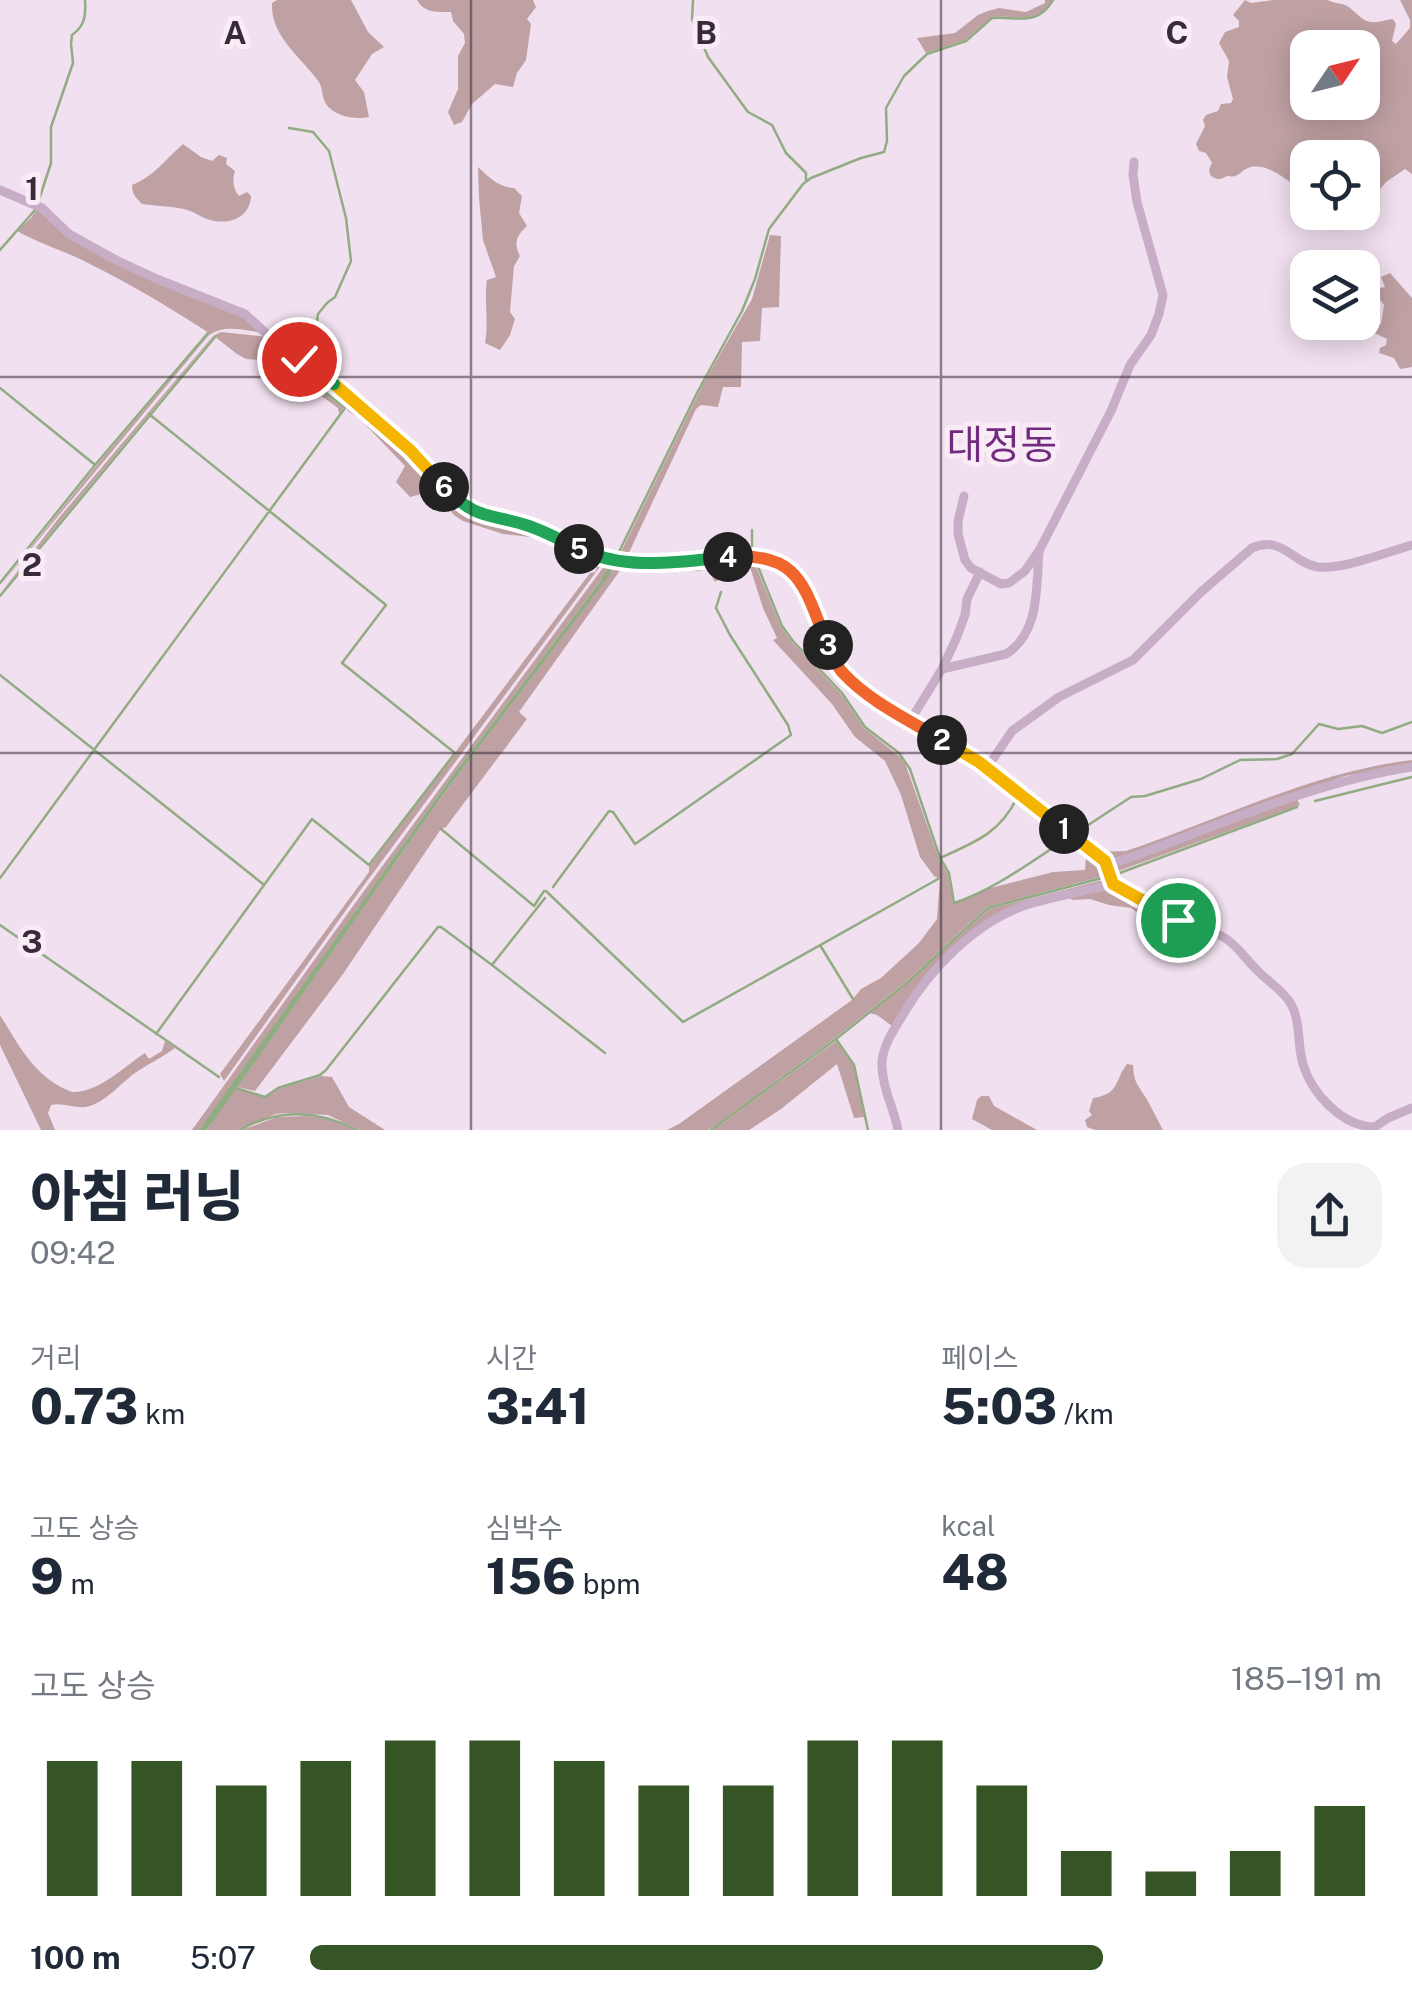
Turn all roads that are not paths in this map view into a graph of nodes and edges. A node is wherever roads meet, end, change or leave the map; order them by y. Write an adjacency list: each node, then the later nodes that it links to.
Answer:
1 (1134, 162): 5 (street)
2 (0, 190): 8 (street)
3 (964, 496): 6 (street)
4 (1412, 546): 10 (street)
5 (1040, 550): 6 (street); 7 (street)
6 (980, 572): 7 (street)
7 (942, 669): 8 (street)
8 (910, 720): 10 (street)
9 (1412, 766): 11 (street)
10 (986, 768): 11 (street)
11 (1105, 861): 12 (street)
12 (1113, 884): 14 (street); 15 (street)
13 (1412, 1108): 14 (street)
14 (1372, 1129)
15 (898, 1130)

